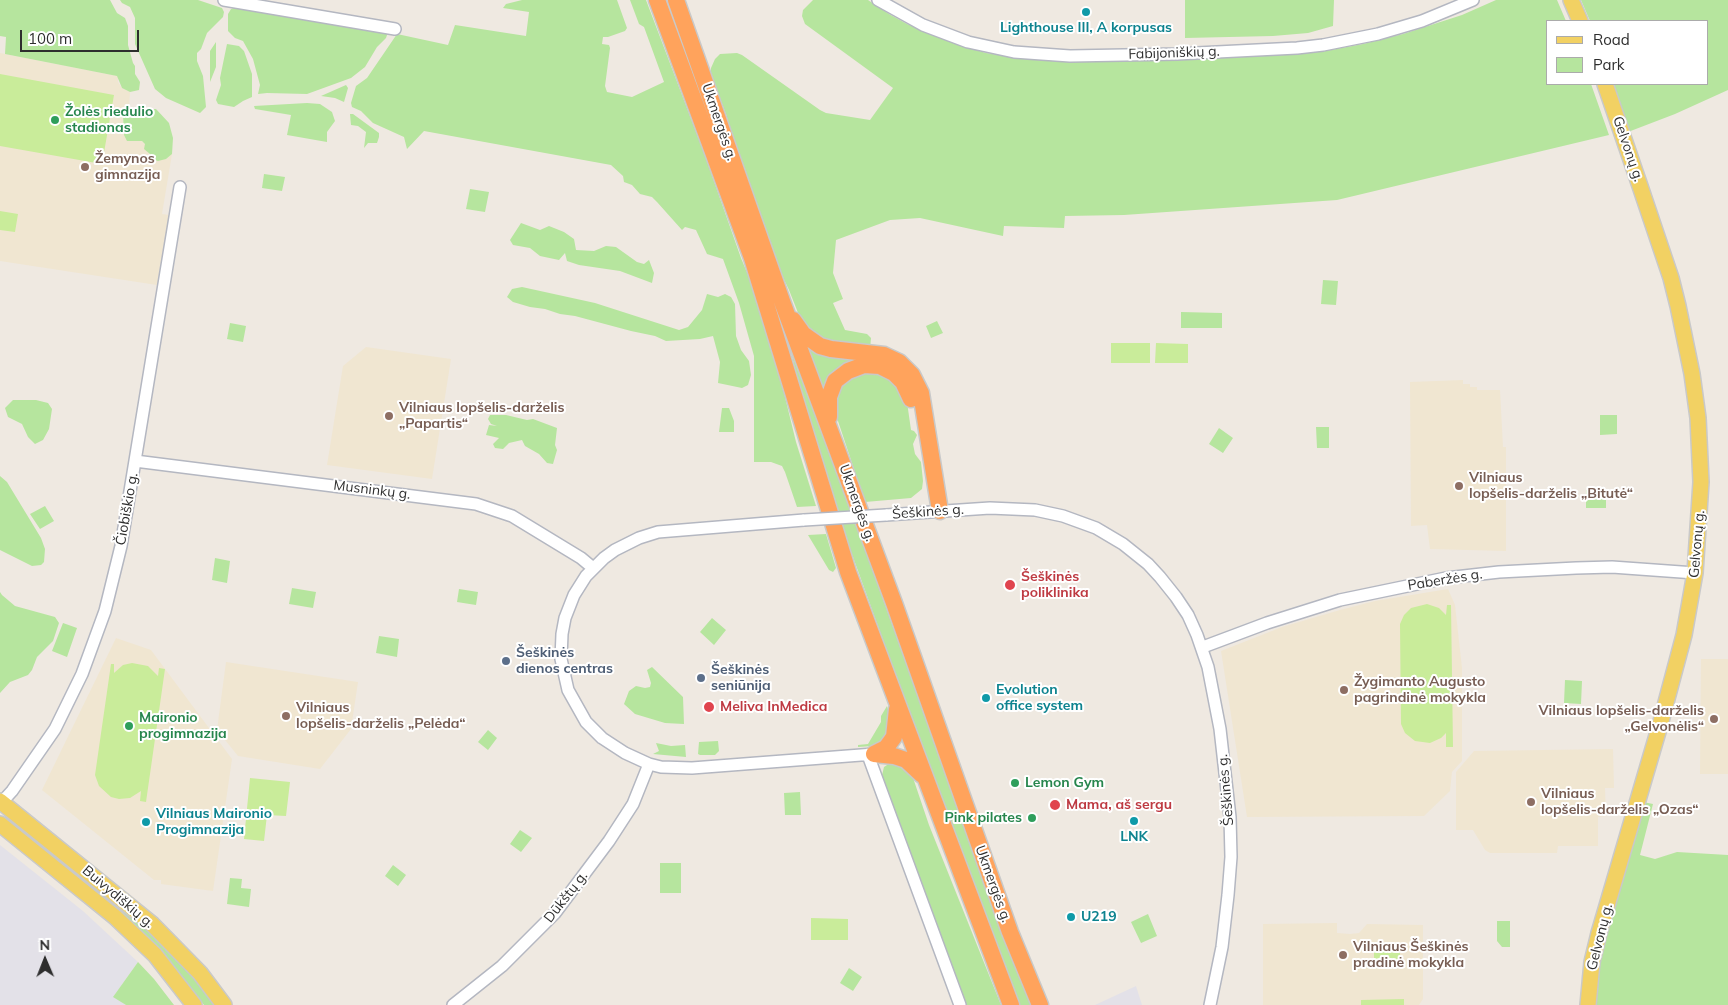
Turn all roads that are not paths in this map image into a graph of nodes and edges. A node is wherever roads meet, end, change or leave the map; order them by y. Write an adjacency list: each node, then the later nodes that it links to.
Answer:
1 (224, 0): 8 (street)
2 (657, 0): 18 (highway, Ukmergės g.)
3 (676, 0): 11 (highway, Ukmergės g.)
4 (878, 0): 5 (street, Fabijoniškių g.)
5 (1473, 0)
6 (1571, 0): 7 (main road)
7 (1580, 20)
8 (395, 29)
9 (1605, 85): 16 (main road, Gelvonų g.)
10 (180, 187): 13 (street, Čiobiškio g.)
11 (782, 304): 12 (highway, Ukmergės g.); 14 (highway)
12 (830, 431): 14 (highway); 29 (highway, Ukmergės g.)
13 (135, 461): 15 (street, Musninkų g.); 22 (street, Čiobiškio g.)
14 (936, 511): 15 (street, Šeškinės g., bridge); 17 (street, Šeškinės g.)
15 (593, 568): 20 (street, Šeškinės g.)
16 (1695, 573): 17 (street, Paberžės g.); 31 (main road, Gelvonų g.)
17 (1203, 647): 30 (street, Šeškinės g.)
18 (897, 705): 19 (highway); 21 (highway, Ukmergės g.)
19 (871, 754): 20 (street, Šeškinės g.); 21 (highway); 27 (street)
20 (649, 764): 26 (street, Dūkštų g.)
21 (924, 776): 28 (highway, Ukmergės g.)
22 (1, 803): 25 (main road, Buivydiškių g.)
23 (0, 824): 24 (main road, Buivydiškių g.)
24 (194, 1005)
25 (224, 1005)
26 (452, 1005)
27 (960, 1005)
28 (1011, 1005)
29 (1040, 1005)
30 (1210, 1005)
31 (1588, 1005)

